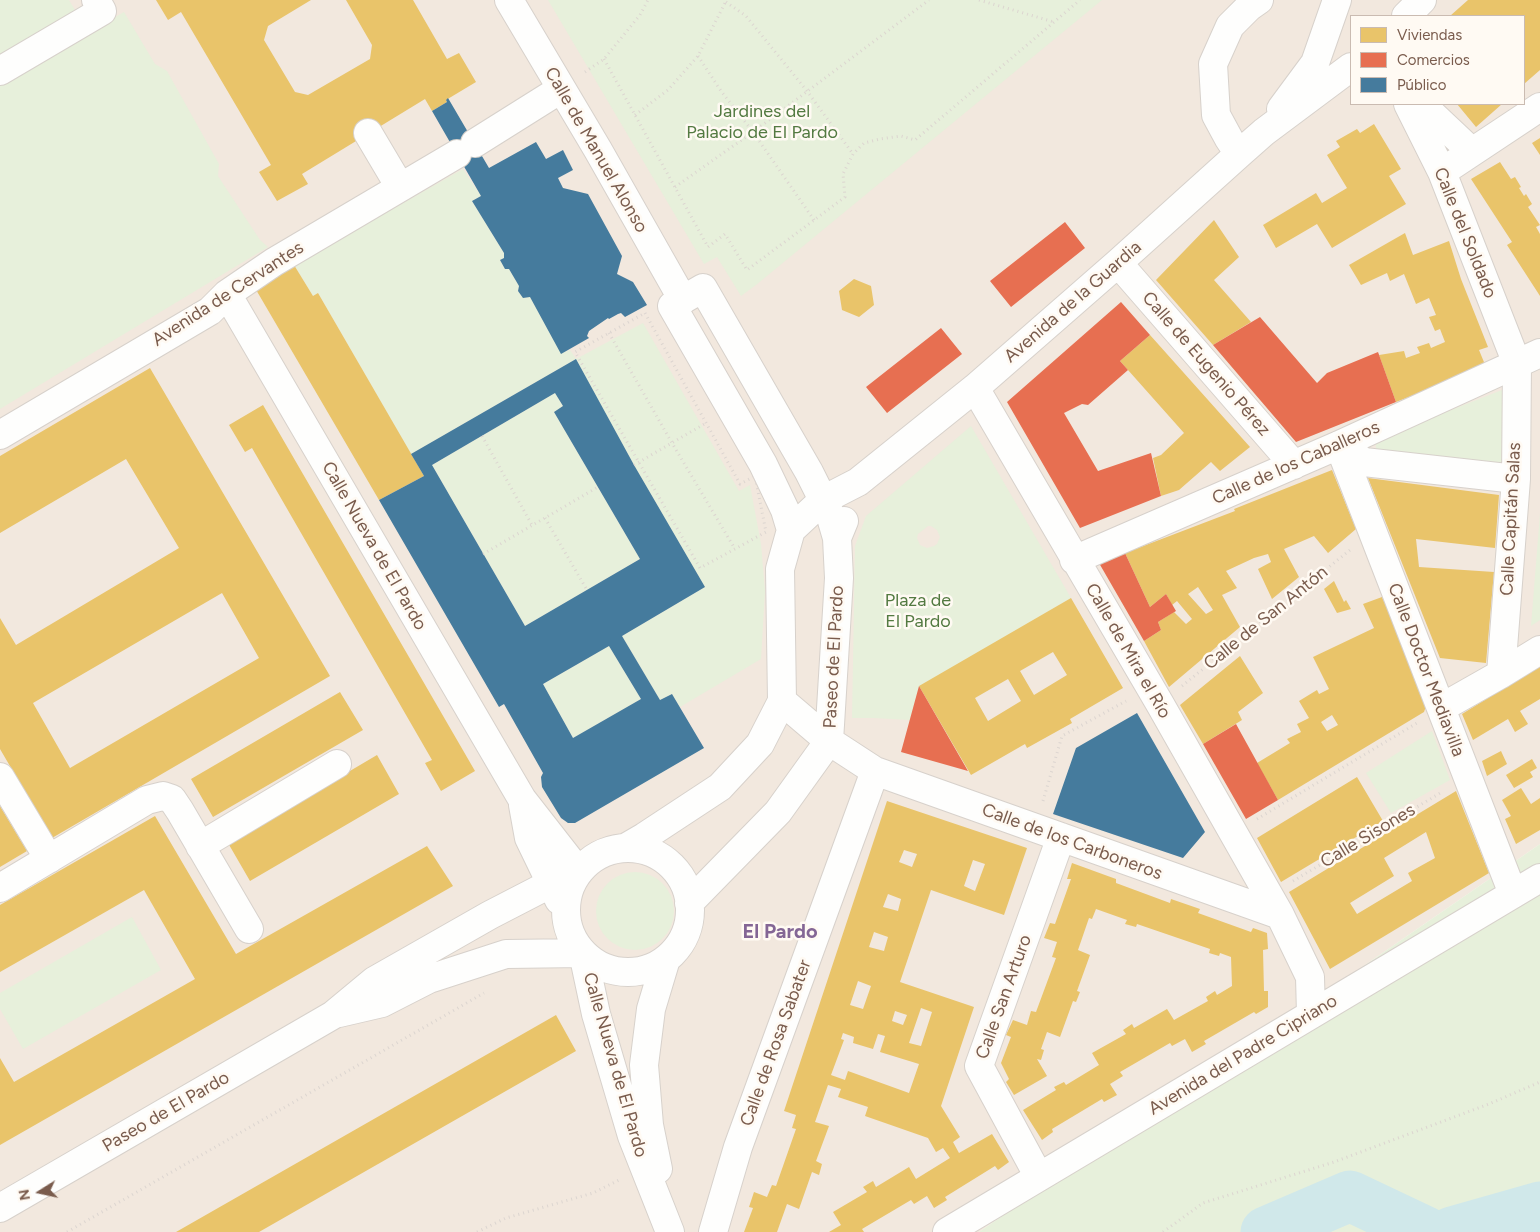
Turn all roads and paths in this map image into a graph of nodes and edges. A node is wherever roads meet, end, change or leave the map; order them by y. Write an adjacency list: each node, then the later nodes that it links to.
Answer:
1 (509, 0): 23 (street, Calle de Manuel Alonso)
2 (648, 0): 19 (path)
3 (929, 0): 24 (path)
4 (979, 0): 16 (path)
5 (1080, 0): 16 (path)
6 (1259, 0): 34 (street)
7 (1337, 0): 20 (street)
8 (1345, 0): 14 (street)
9 (1392, 0): 10 (street)
10 (1400, 0)
11 (1422, 0): 15 (street)
12 (726, 1): 18 (path); 24 (path)
13 (109, 3): 22 (street)
14 (1352, 15)
15 (1407, 15)
16 (1055, 22): 33 (path)
17 (1350, 46): 20 (street)
18 (698, 56): 28 (path); 29 (path)
19 (604, 58): 23 (path); 28 (path)
20 (1314, 63): 30 (street)
21 (1350, 68): 30 (street, Avenida de la Guardia)
22 (0, 71)
23 (561, 89): 36 (street, Avenida de Cervantes); 41 (street, Calle de Manuel Alonso)
24 (807, 92): 29 (path); 33 (path)
25 (1408, 105): 35 (street, Calle del Soldado)
26 (1422, 105): 32 (street)
27 (1540, 108): 32 (street)
28 (635, 115): 37 (path)
29 (753, 132): 37 (path); 38 (path)
30 (1264, 132): 34 (street, Avenida de la Guardia)
31 (368, 133): 36 (street)
32 (1472, 152): 35 (street)
33 (853, 154): 38 (path)
34 (1239, 154): 39 (street, Avenida de la Guardia)
35 (1442, 172): 43 (street, Calle del Soldado)
36 (394, 176): 40 (street, Avenida de Cervantes)
37 (675, 187): 38 (path)
38 (814, 220)
39 (1118, 263): 44 (street, Avenida de la Guardia); 52 (street, Calle de Eugenio Pérez)
40 (227, 294): 46 (street, Avenida de Cervantes); 77 (street, Calle Nueva de El Pardo)
41 (683, 300): 56 (street); 59 (street)
42 (609, 333): 45 (path); 48 (path); 50 (path)
43 (1528, 359): 49 (street, Calle de los Caballeros); 53 (street, Calle Capitán Salas)
44 (975, 388): 54 (street, Avenida de la Guardia); 64 (street, Calle de Mira el Río)
45 (706, 423): 48 (path); 62 (path)
46 (0, 435)
47 (482, 436): 58 (path)
48 (672, 443): 50 (path); 62 (path)
49 (1339, 445): 52 (street, Calle de los Caballeros); 53 (street); 60 (street, Calle Doctor Mediavilla)
50 (638, 462): 51 (path); 62 (path)
51 (634, 465)
52 (1294, 465): 64 (street, Calle de los Caballeros)
53 (1516, 479): 67 (street, Calle Capitán Salas)
54 (858, 482): 56 (street, Avenida de la Guardia); 61 (street, Paseo de El Pardo)
55 (598, 487): 57 (path)
56 (823, 500): 59 (street, Avenida de la Guardia); 61 (street, Paseo de El Pardo)
57 (544, 518): 58 (path); 65 (path)
58 (532, 525): 63 (path)
59 (791, 530): 69 (street)
60 (1372, 532): 68 (path, Calle de San Antón); 70 (street, Calle Doctor Mediavilla)
61 (837, 538): 71 (street, Paseo de El Pardo)
62 (735, 549)
63 (483, 554)
64 (1074, 560): 68 (street, Calle de Mira el Río)
65 (587, 590)
66 (1540, 650): 67 (street)
67 (1501, 674): 70 (street)
68 (1155, 696): 76 (path, Calle de San Antón); 89 (street, Calle de Mira el Río)
69 (782, 701): 71 (street, Calle de los Carboneros); 81 (street)
70 (1441, 708): 75 (street, Calle Doctor Mediavilla); 78 (path)
71 (829, 741): 73 (street, Calle de los Carboneros); 88 (street, Paseo de El Pardo)
72 (336, 764): 80 (street)
73 (875, 771): 79 (street, Calle de los Carboneros); 106 (street, Calle de Rosa Sabater)
74 (0, 777): 82 (street)
75 (1467, 777): 87 (street, Calle Doctor Mediavilla); 89 (path, Calle Sisones)
76 (1046, 789)
77 (522, 799): 83 (street, Calle Nueva de El Pardo); 85 (street, Calle Nueva de El Pardo)
78 (1259, 818)
79 (1061, 837): 89 (street, Calle de los Carboneros); 99 (street, Calle San Arturo)
80 (200, 846): 82 (street); 91 (street)
81 (625, 848): 83 (street); 88 (street)
82 (49, 859): 86 (street)
83 (579, 872): 85 (street, Paseo de El Pardo); 90 (street)
84 (1540, 878): 87 (street, Avenida del Padre Cipriano)
85 (550, 884): 90 (street, Calle Nueva de El Pardo); 96 (street, Paseo de El Pardo)
86 (0, 888)
87 (1513, 894): 95 (street, Avenida del Padre Cipriano)
88 (689, 904): 93 (street)
89 (1274, 905): 95 (street)
90 (566, 913): 92 (street)
91 (249, 929)
92 (583, 953): 93 (street); 96 (street, Paseo de El Pardo); 105 (street, Calle Nueva de El Pardo)
93 (666, 959): 105 (street, Calle Nueva de El Pardo)
94 (488, 990): 101 (path)
95 (1311, 1014): 99 (street, Avenida del Padre Cipriano)
96 (333, 1015): 100 (street, Paseo de El Pardo)
97 (1540, 1082): 108 (path)
98 (627, 1175): 104 (path)
99 (1040, 1176): 107 (street, Avenida del Padre Cipriano)
100 (0, 1208)
101 (74, 1227): 102 (path); 103 (path)
102 (67, 1232)
103 (76, 1232)
104 (477, 1232)
105 (670, 1232)
106 (712, 1232)
107 (946, 1232)
108 (1163, 1232)

